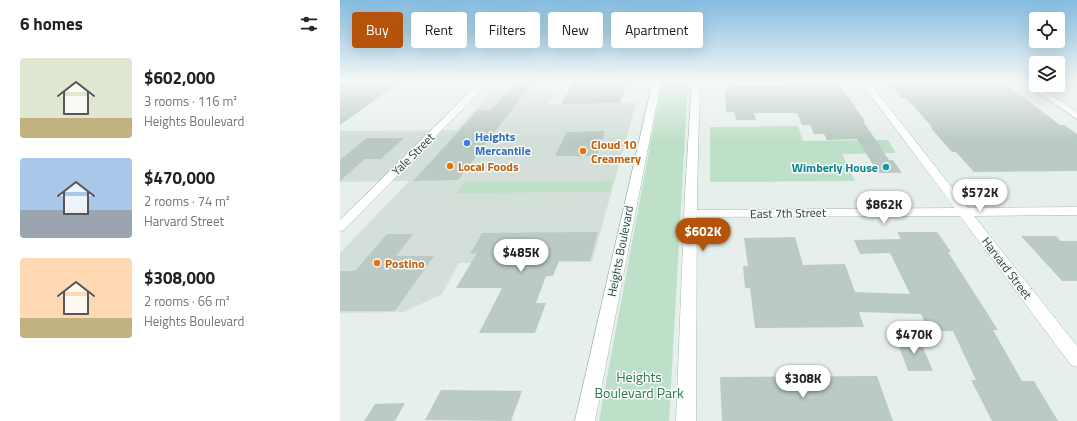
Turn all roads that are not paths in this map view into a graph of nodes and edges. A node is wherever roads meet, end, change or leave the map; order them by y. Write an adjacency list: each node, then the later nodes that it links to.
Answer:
1 (466, 101): 10 (main road, Yale Street)
2 (653, 101): 12 (main road, Heights Boulevard)
3 (695, 101): 9 (main road)
4 (879, 101): 8 (main road, Harvard Street)
5 (1054, 101): 6 (main road)
6 (1077, 116)
7 (1077, 211): 8 (main road, East 7th Street)
8 (964, 212): 9 (main road, East 7th Street); 11 (main road, Harvard Street)
9 (691, 214): 13 (main road)
10 (340, 227)
11 (1077, 360)
12 (585, 421)
13 (686, 421)

